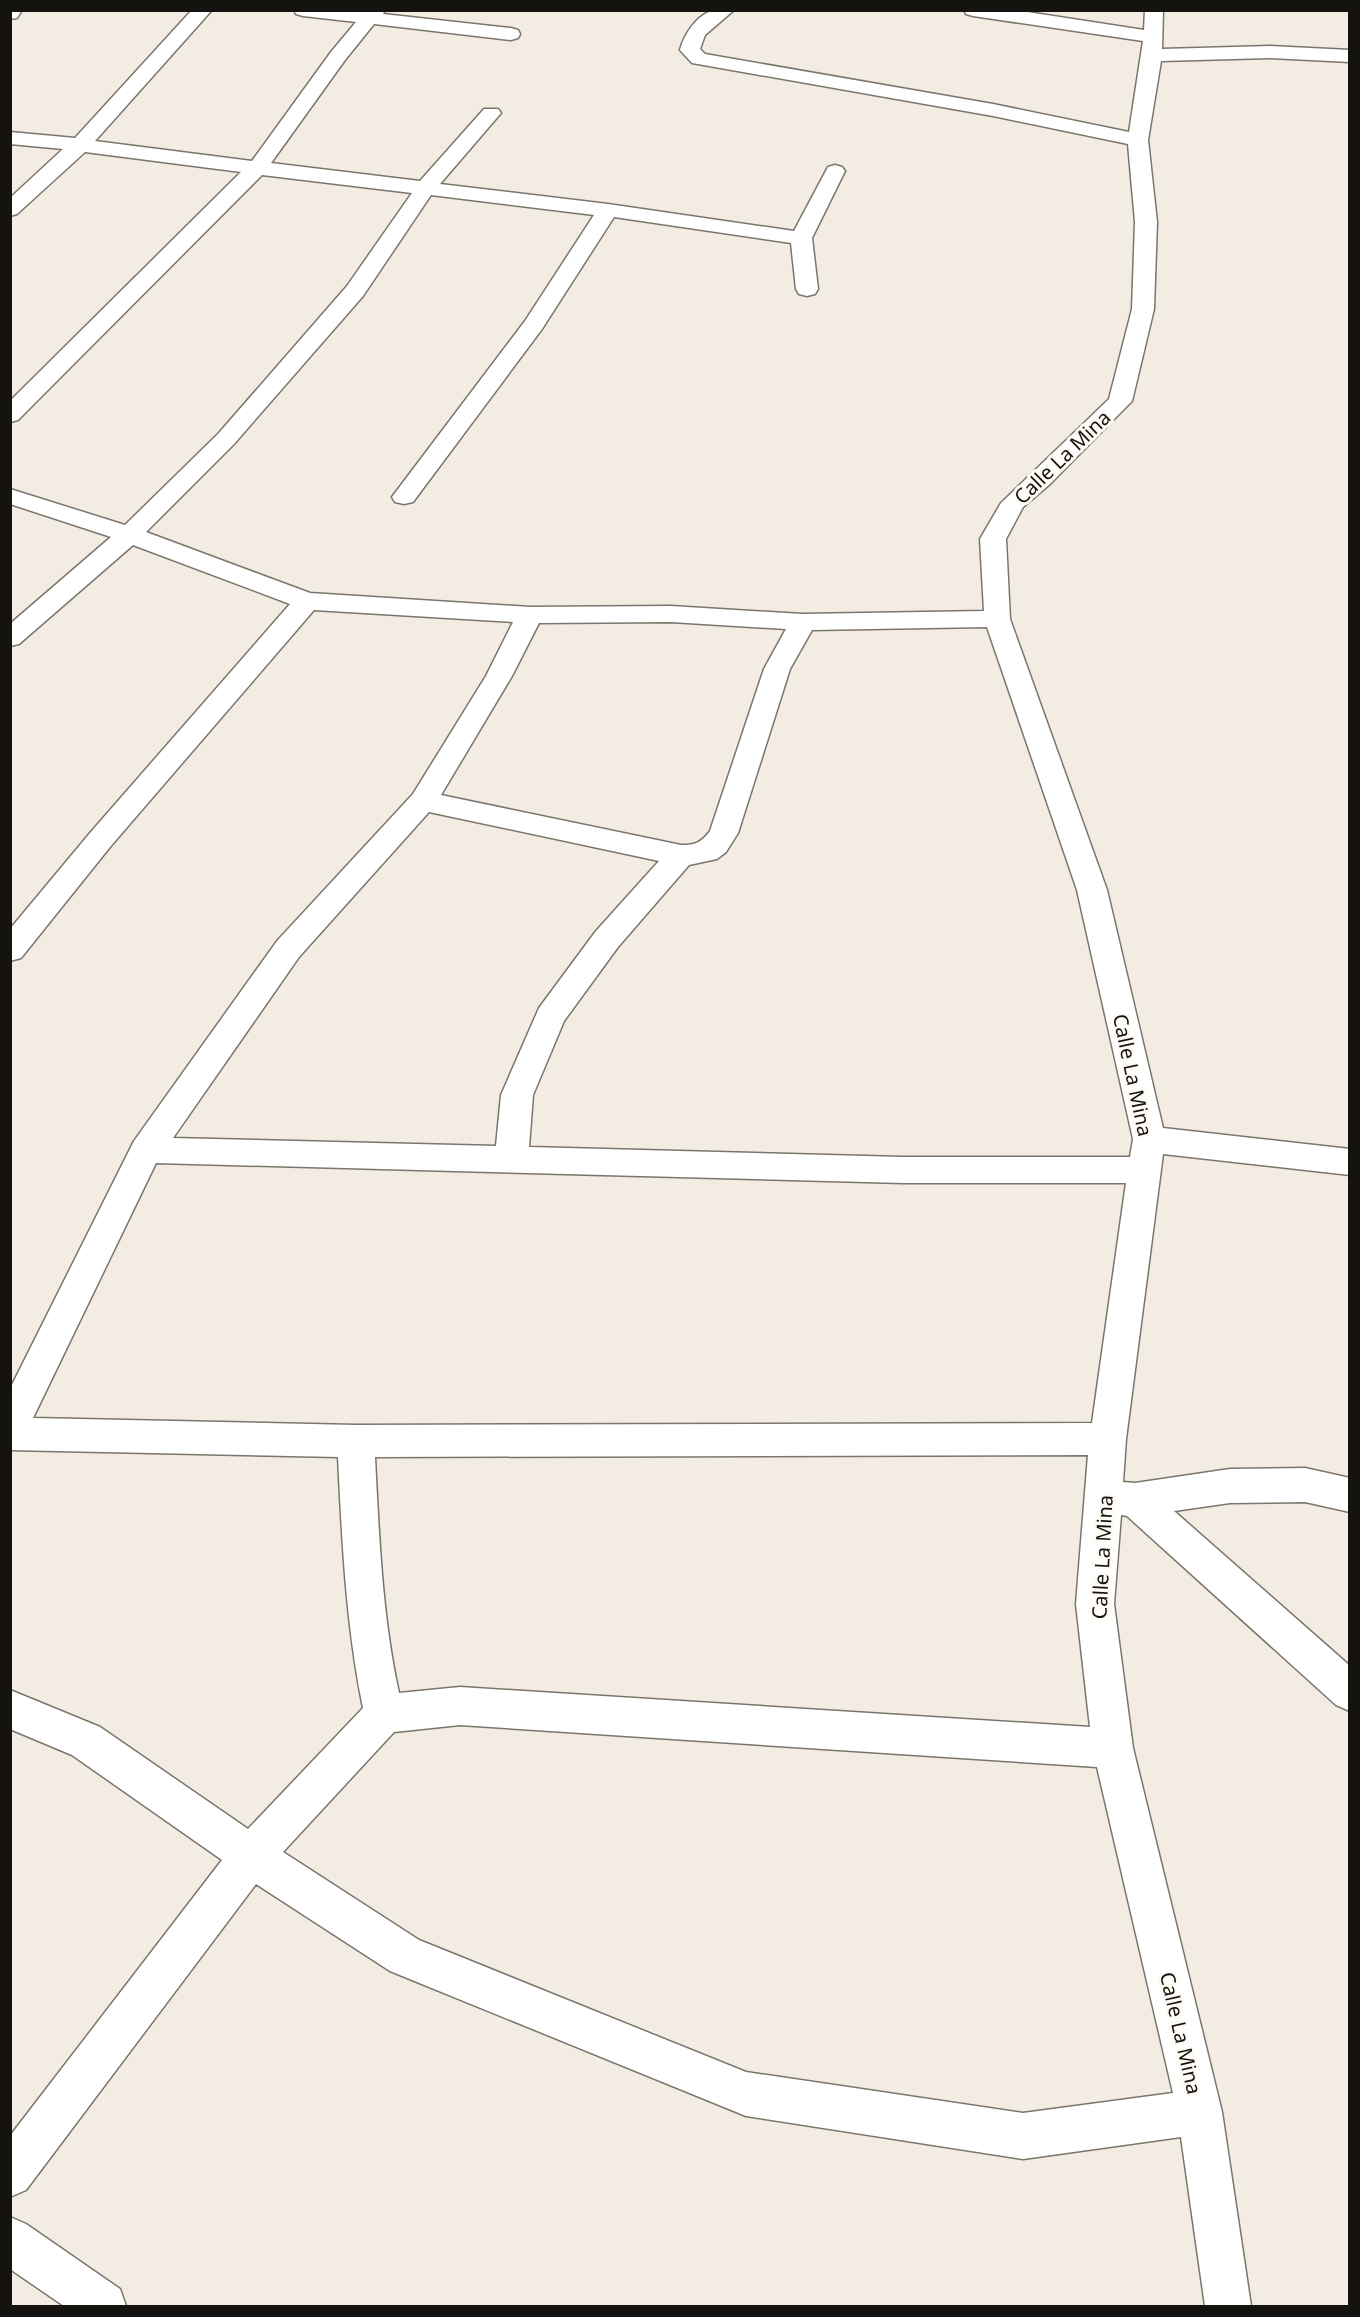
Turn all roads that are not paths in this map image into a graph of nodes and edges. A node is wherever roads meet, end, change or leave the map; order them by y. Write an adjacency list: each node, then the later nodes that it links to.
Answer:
1 (203, 10): 12 (street)
2 (303, 10): 5 (street)
3 (725, 10): 11 (street)
4 (973, 10): 7 (street)
5 (372, 14): 6 (street); 13 (street)
6 (511, 34)
7 (1153, 34): 8 (street); 11 (street, Calle La Mina)
8 (1350, 56)
9 (491, 112): 15 (street)
10 (10, 138): 12 (street)
11 (1138, 140): 26 (street, Calle La Mina)
12 (80, 145): 13 (street); 16 (street)
13 (257, 168): 15 (street); 20 (street)
14 (835, 171): 18 (street)
15 (426, 187): 17 (street); 23 (street)
16 (10, 210)
17 (608, 210): 18 (street); 22 (street)
18 (801, 238): 19 (street)
19 (807, 289)
20 (10, 414)
21 (10, 496): 23 (street)
22 (404, 497)
23 (129, 535): 24 (street); 28 (street)
24 (307, 602): 25 (street); 31 (street)
25 (530, 615): 27 (street); 29 (street)
26 (998, 619): 27 (street); 32 (street, Calle La Mina)
27 (803, 622): 30 (street)
28 (10, 638)
29 (423, 801): 30 (street); 33 (street)
30 (681, 855): 34 (street)
31 (10, 950)
32 (1149, 1139): 35 (street); 36 (street, Calle La Mina)
33 (146, 1150): 34 (street); 37 (street)
34 (511, 1160): 36 (street)
35 (1350, 1162)
36 (1145, 1170): 39 (street, Calle La Mina)
37 (10, 1427)
38 (10, 1434): 40 (street)
39 (1108, 1440): 40 (street); 42 (street, Calle La Mina)
40 (356, 1441): 45 (street)
41 (1350, 1495): 42 (street)
42 (1120, 1498): 43 (street); 46 (street, Calle La Mina)
43 (1350, 1692)
44 (10, 1709): 47 (street)
45 (384, 1714): 46 (street); 47 (street)
46 (1113, 1748): 48 (street, Calle La Mina)
47 (251, 1856): 48 (street); 49 (street)
48 (1200, 2112): 52 (street, Calle La Mina)
49 (10, 2174)
50 (10, 2240): 51 (street)
51 (103, 2307)
52 (1228, 2307)

